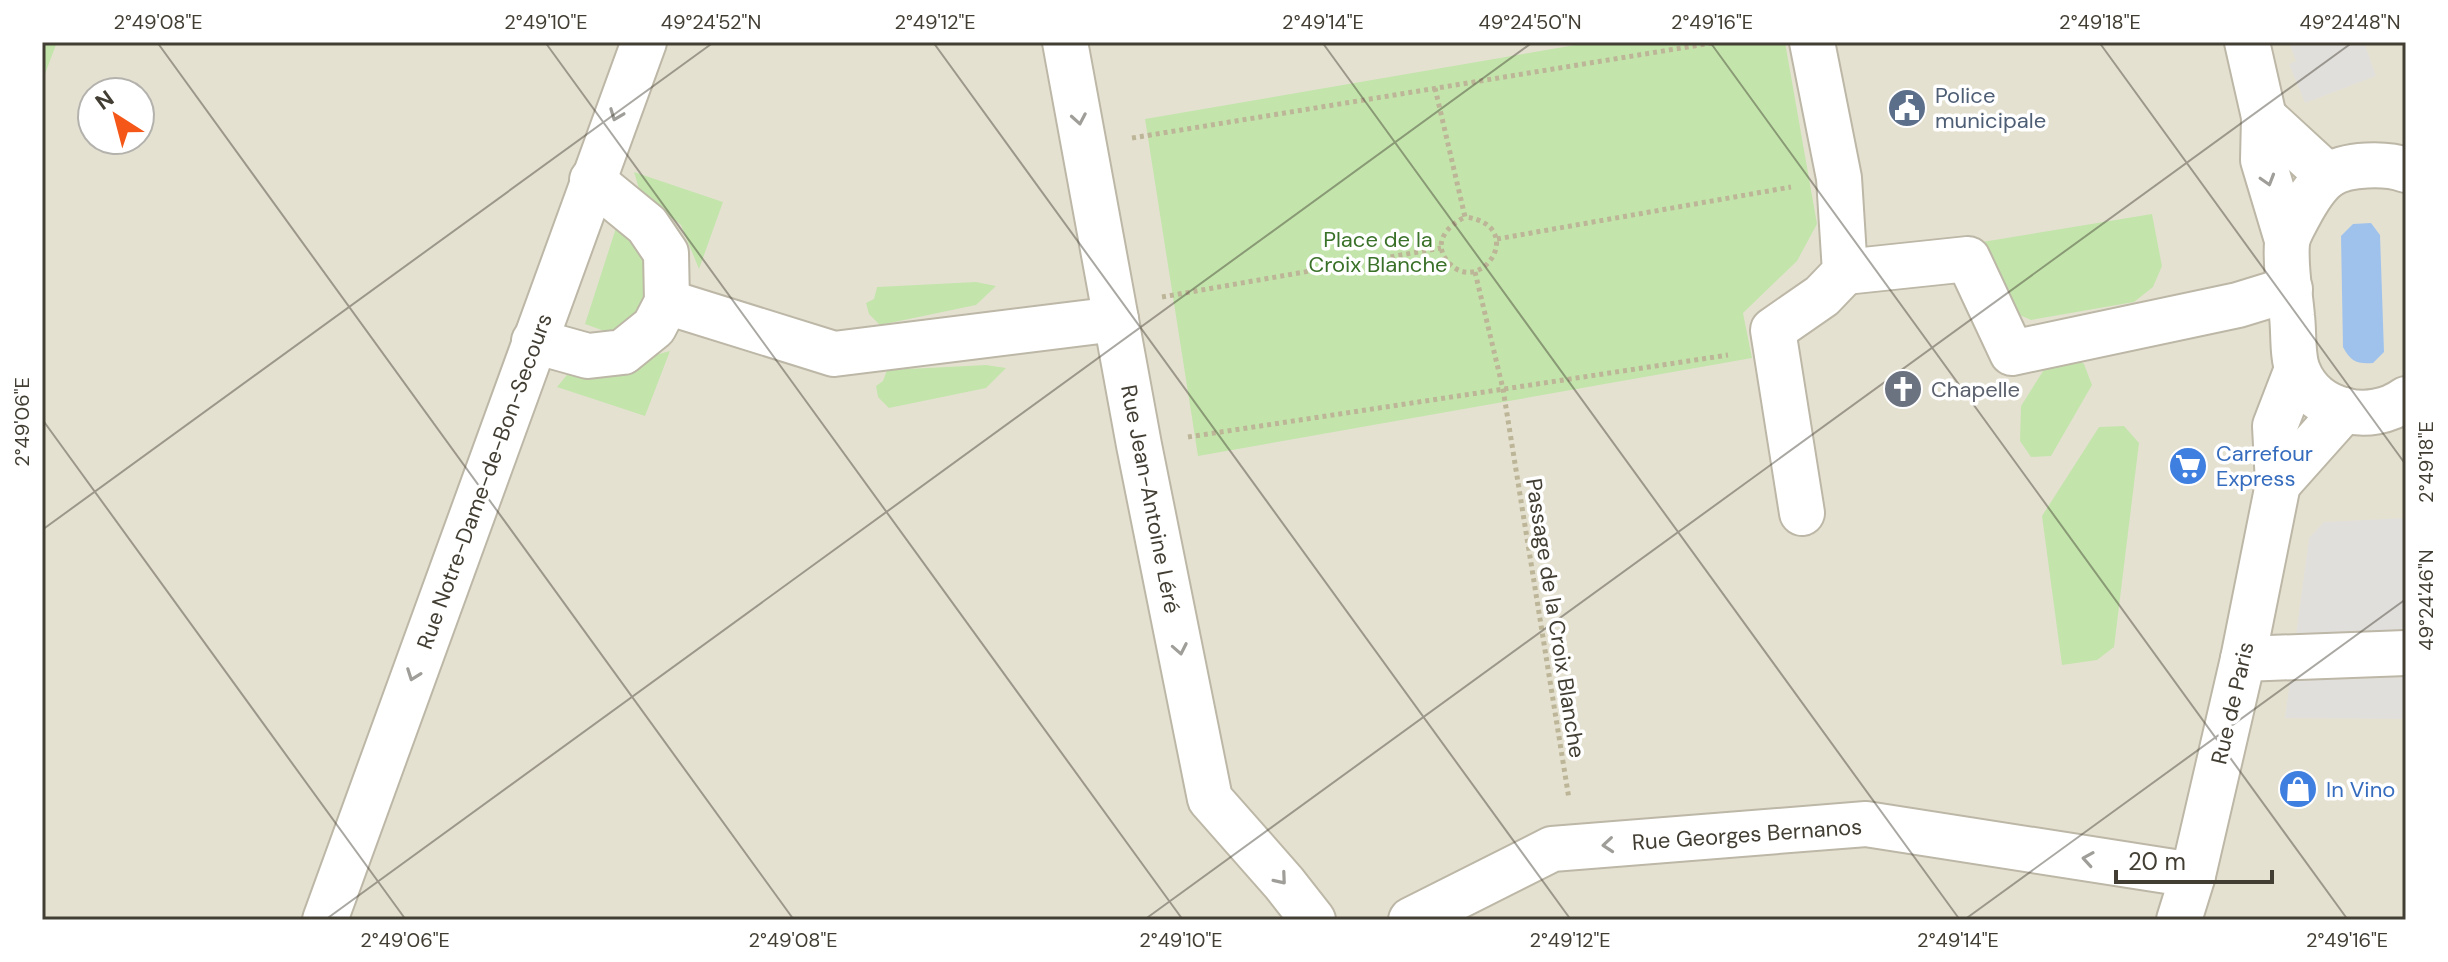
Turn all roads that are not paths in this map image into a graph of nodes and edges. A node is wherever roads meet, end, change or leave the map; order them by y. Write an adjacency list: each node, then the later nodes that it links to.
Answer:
1 (644, 42): 8 (street, Rue Notre-Dame-de-Bon-Secours, one-way to 8)
2 (1065, 42): 13 (street, Rue Jean-Antoine Léré, one-way to 13)
3 (1812, 42): 10 (street)
4 (2258, 45): 5 (street)
5 (2264, 117): 7 (street); 9 (street, one-way to 9)
6 (2406, 170): 7 (street)
7 (2328, 176): 9 (street)
8 (592, 180): 12 (street); 14 (street, Rue Notre-Dame-de-Bon-Secours)
9 (2287, 240): 11 (street)
10 (1845, 272): 11 (street); 19 (street)
11 (2290, 289): 15 (street)
12 (667, 302): 13 (street); 14 (street)
13 (1115, 312): 24 (street, Rue Jean-Antoine Léré, one-way to 24)
14 (534, 341): 23 (street, Rue Notre-Dame-de-Bon-Secours, one-way to 23)
15 (2297, 369): 17 (street); 18 (street, Rue de Paris)
16 (2404, 404): 17 (street)
17 (2344, 410): 18 (street)
18 (2278, 484): 21 (street, Rue de Paris)
19 (1802, 513)
20 (2406, 653): 21 (street)
21 (2243, 659): 22 (street, Rue de Paris)
22 (2193, 875): 25 (street, Rue Georges Bernanos, one-way to 25); 26 (street, Rue de Paris)
23 (325, 920)
24 (1313, 920)
25 (1411, 920)
26 (2179, 920)

